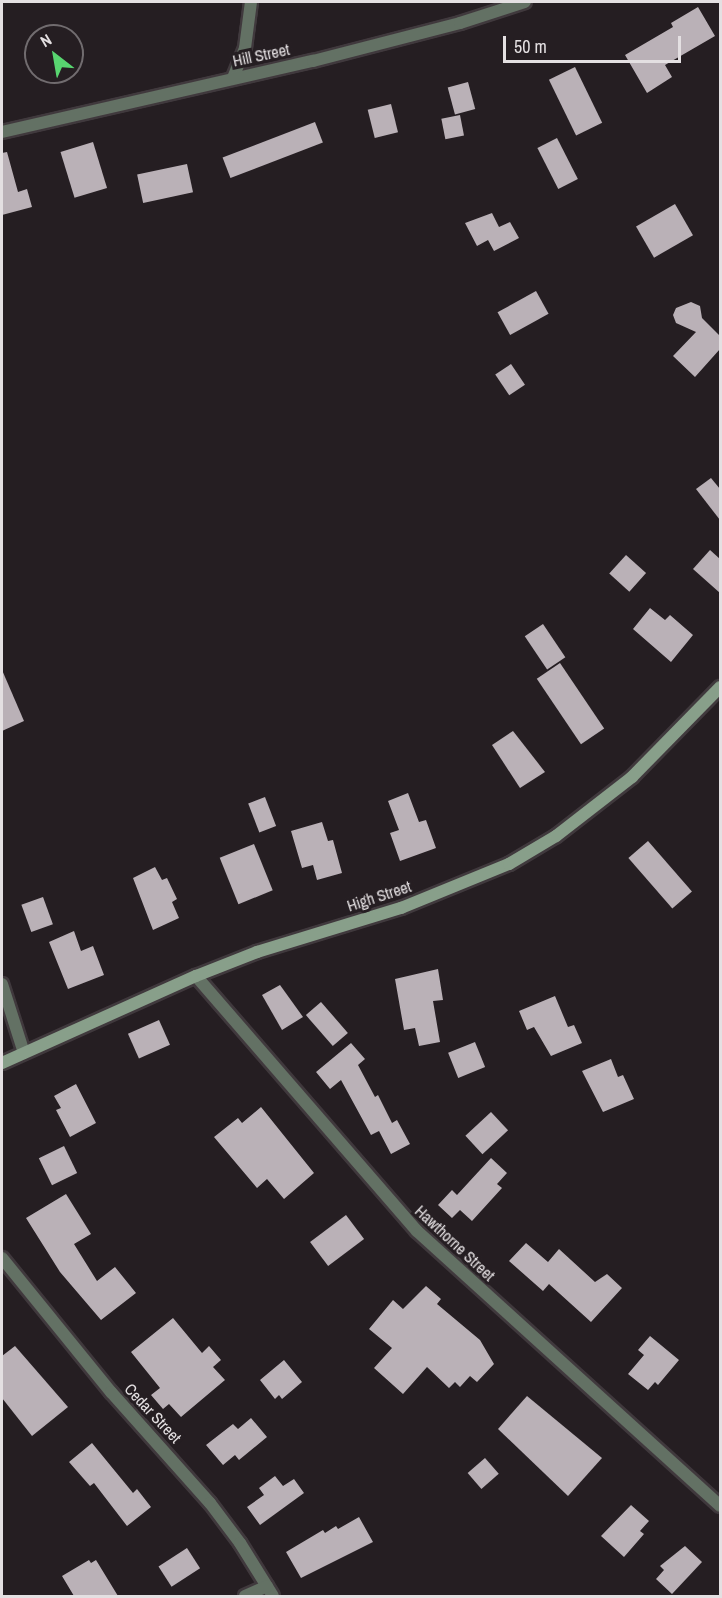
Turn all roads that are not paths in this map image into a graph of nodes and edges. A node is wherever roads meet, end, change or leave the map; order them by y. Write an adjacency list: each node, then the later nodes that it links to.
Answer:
1 (251, 2): 3 (street)
2 (525, 2): 3 (street, Hill Street)
3 (233, 78): 4 (street, Hill Street)
4 (2, 132)
5 (720, 687): 6 (main road, High Street)
6 (196, 976): 8 (main road, High Street); 11 (street, Hawthorne Street)
7 (2, 984): 8 (street)
8 (24, 1053): 9 (main road, High Street)
9 (2, 1063)
10 (2, 1257): 12 (street, Cedar Street)
11 (720, 1506)
12 (270, 1591): 13 (street)
13 (245, 1596)

